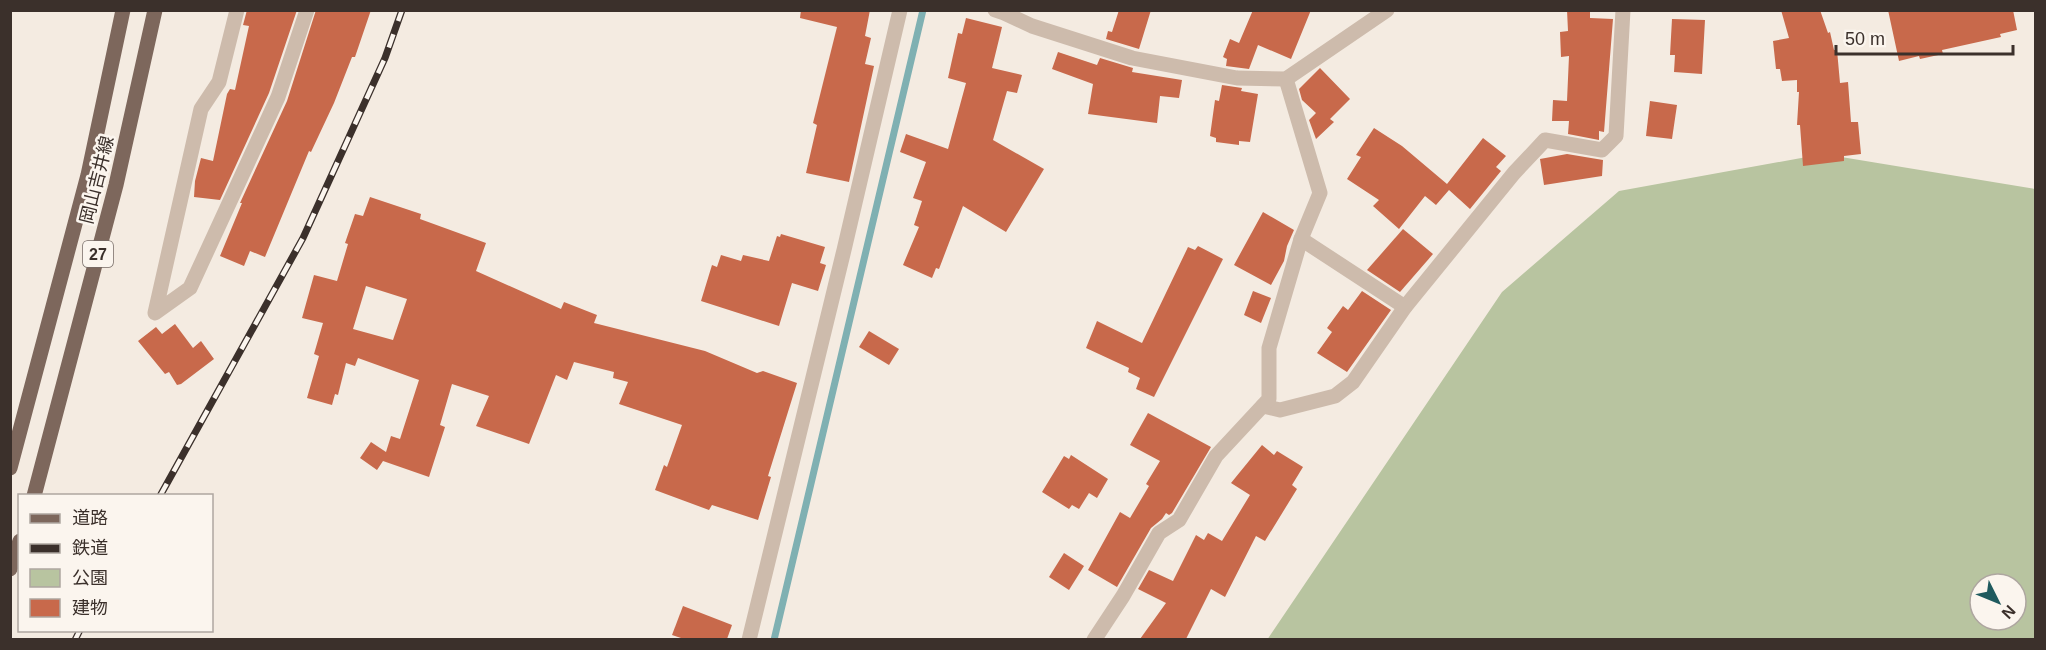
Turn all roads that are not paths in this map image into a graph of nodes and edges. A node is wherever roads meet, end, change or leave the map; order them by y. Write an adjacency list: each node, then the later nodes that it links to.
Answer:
1 (123, 10): 13 (main road, 岡山吉井線 / 27)
2 (155, 10): 14 (main road, 岡山吉井線 / 27)
3 (237, 10): 4 (street)
4 (307, 10)
5 (900, 10): 17 (street)
6 (995, 10): 9 (street)
7 (1387, 10): 9 (street)
8 (1623, 10): 11 (street)
9 (1286, 79): 10 (street)
10 (1301, 239): 11 (street); 12 (street)
11 (1405, 307): 12 (street)
12 (1263, 406): 18 (street)
13 (10, 468)
14 (34, 494)
15 (18, 546): 16 (main road)
16 (10, 569)
17 (748, 639)
18 (1094, 639)

